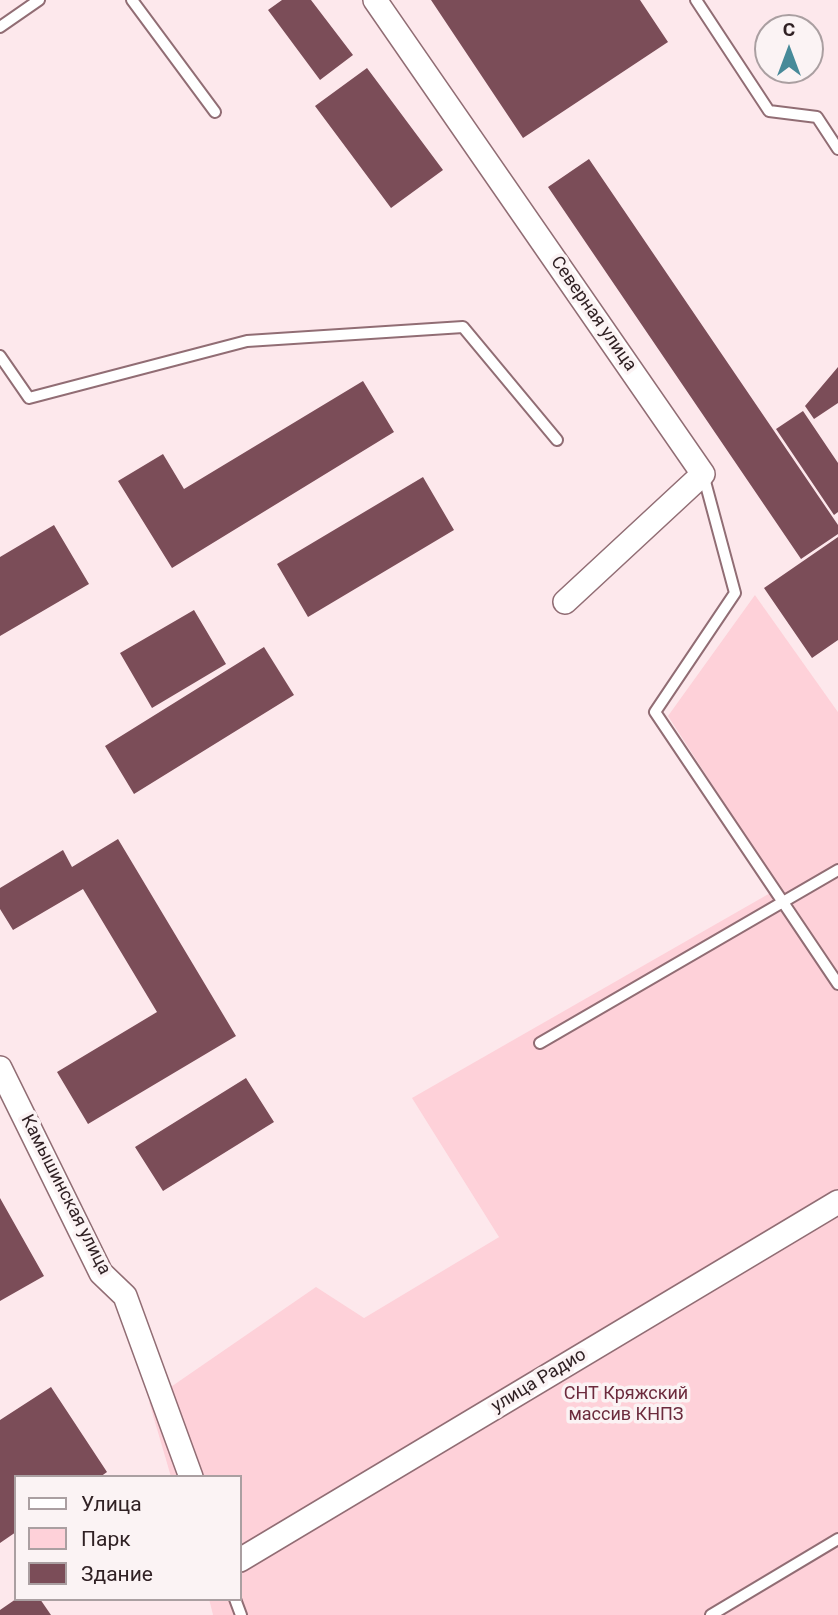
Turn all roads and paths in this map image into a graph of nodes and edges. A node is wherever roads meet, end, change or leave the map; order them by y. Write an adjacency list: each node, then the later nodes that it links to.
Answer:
1 (39, 0): 5 (lane)
2 (132, 0): 6 (lane)
3 (375, 0): 10 (street, Северная улица)
4 (696, 0): 7 (lane)
5 (0, 27)
6 (215, 112)
7 (838, 149)
8 (0, 356): 9 (lane)
9 (557, 440)
10 (703, 474): 11 (street); 13 (lane)
11 (565, 601)
12 (838, 870): 13 (lane)
13 (780, 902): 14 (lane); 15 (lane)
14 (838, 984)
15 (540, 1043)
16 (0, 1068): 18 (street, Камышинская улица)
17 (838, 1202): 20 (street, улица Радио)
18 (190, 1475)
19 (838, 1539): 21 (lane)
20 (242, 1559)
21 (711, 1615)

